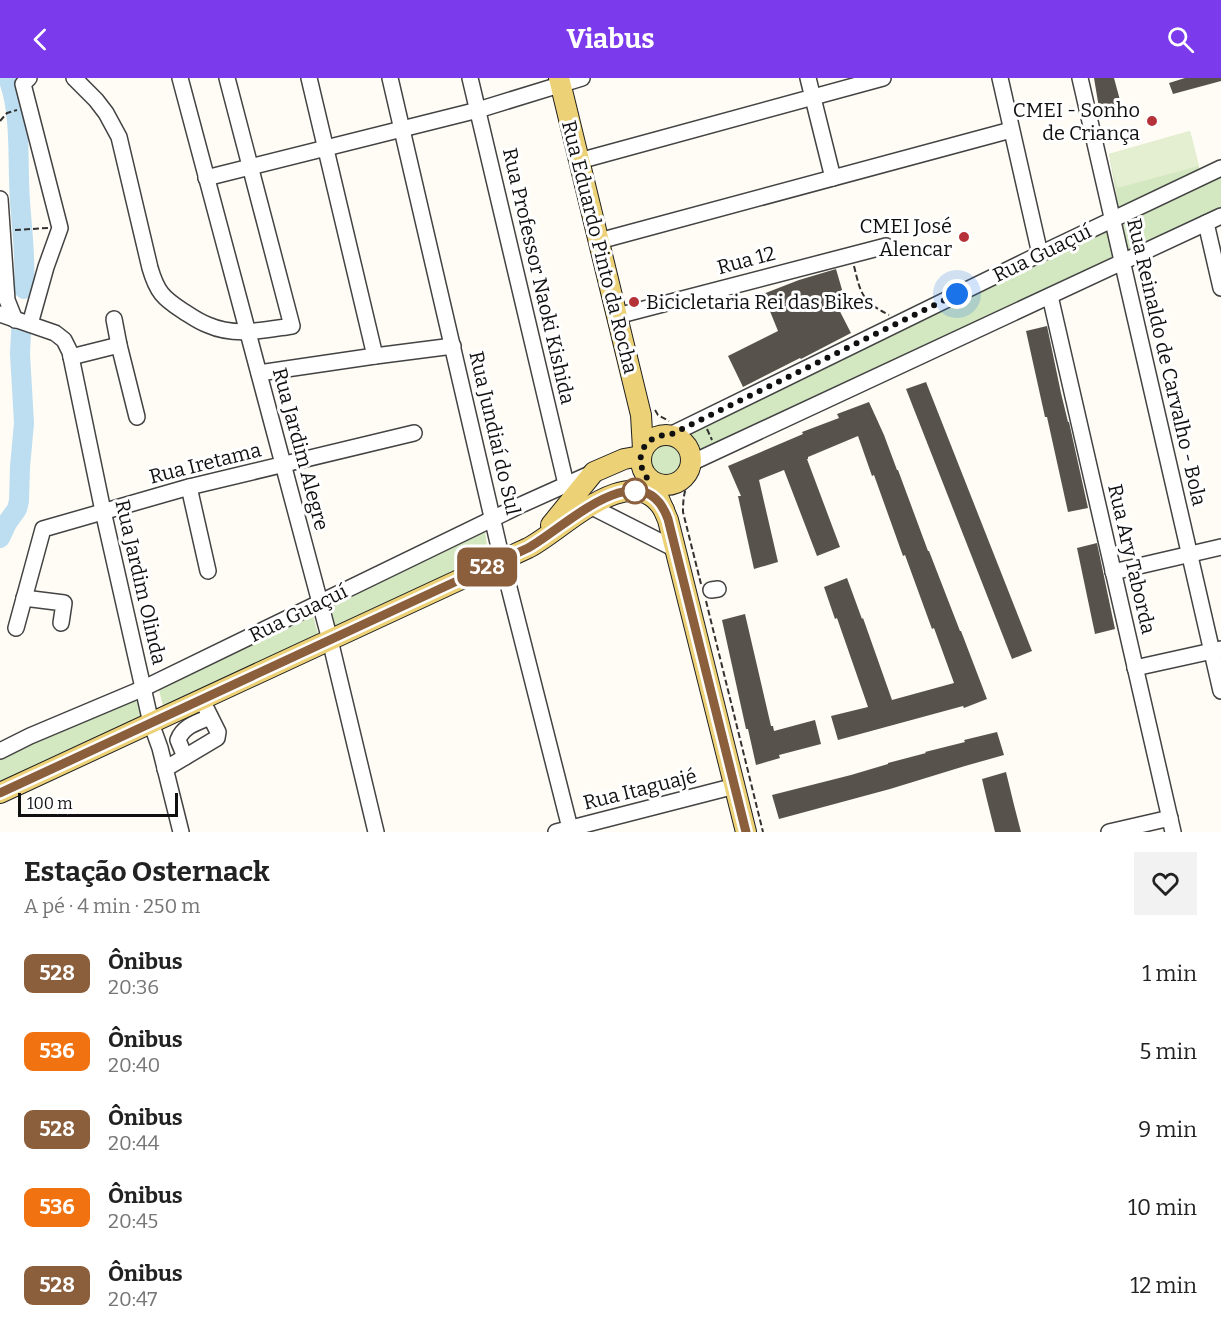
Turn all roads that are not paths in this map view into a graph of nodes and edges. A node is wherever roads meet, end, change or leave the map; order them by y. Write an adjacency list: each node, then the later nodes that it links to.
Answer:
1 (74, 78): 39 (street)
2 (180, 78): 22 (street, Rua Jardim Alegre)
3 (226, 78): 20 (street)
4 (309, 78): 18 (street)
5 (390, 78): 16 (street, Rua Jundiaí do Sul)
6 (470, 78): 15 (street, Rua Professor Naoki Kishida)
7 (582, 78): 13 (street)
8 (807, 78): 14 (street)
9 (882, 78): 14 (street)
10 (1000, 78): 17 (street)
11 (1080, 78): 26 (street, Rua Reinaldo de Carvalho - Bola)
12 (26, 81): 38 (street)
13 (560, 81): 15 (street); 19 (main road, Rua Eduardo Pinto da Rocha)
14 (812, 97): 19 (street); 23 (street)
15 (478, 110): 16 (street); 54 (street, Rua Professor Naoki Kishida)
16 (402, 129): 18 (street); 41 (street, Rua Jundiaí do Sul)
17 (1011, 130): 23 (street); 31 (street)
18 (326, 149): 20 (street); 42 (street)
19 (579, 161): 29 (main road, Rua Eduardo Pinto da Rocha)
20 (250, 168): 22 (street); 39 (street)
21 (1221, 168): 26 (street, Rua Guaçuí)
22 (206, 178): 39 (street, Rua Jardim Alegre)
23 (832, 178): 29 (street)
24 (0, 199): 28 (street)
25 (1221, 216): 27 (street)
26 (1112, 219): 31 (street, Rua Guaçuí); 32 (street, Rua Reinaldo de Carvalho - Bola)
27 (1206, 223): 32 (street); 33 (street)
28 (4, 228): 38 (street)
29 (599, 241): 36 (main road, Rua Eduardo Pinto da Rocha)
30 (886, 246): 36 (street, Rua 12)
31 (1040, 254): 47 (street, Rua Guaçuí)
32 (1122, 262): 34 (street); 64 (street, Rua Reinaldo de Carvalho - Bola)
33 (1221, 288)
34 (1050, 296): 51 (street); 67 (street, Rua Ary Taborda)
35 (0, 314): 38 (street)
36 (617, 316): 45 (main road, Rua Eduardo Pinto da Rocha)
37 (114, 319): 40 (street)
38 (22, 322): 43 (street, Rua Jardim Olinda)
39 (249, 332): 44 (street, Rua Jardim Alegre)
40 (119, 345): 43 (street); 46 (street)
41 (453, 346): 42 (street); 60 (street, Rua Jundiaí do Sul)
42 (375, 356): 44 (street)
43 (71, 357): 58 (street, Rua Jardim Olinda)
44 (259, 373): 50 (street, Rua Jardim Alegre)
45 (648, 411): 47 (main road); 49 (main road, Rua Eduardo Pinto da Rocha)
46 (137, 417)
47 (668, 430): 49 (main road); 51 (main road)
48 (414, 433): 50 (street, Rua Iretama)
49 (642, 452): 52 (main road, Rua Guaçuí); 55 (main road)
50 (284, 464): 56 (street, Rua Iretama); 69 (street, Rua Jardim Alegre)
51 (694, 468): 53 (main road)
52 (594, 472): 54 (street, Rua Guaçuí); 57 (main road); 61 (main road, Rua Guaçuí)
53 (678, 483): 55 (main road); 59 (main road)
54 (567, 484): 60 (street, Rua Guaçuí)
55 (644, 484): 57 (main road, Rua Guaçuí); 59 (main road)
56 (189, 487): 58 (street, Rua Iretama); 66 (street)
57 (590, 506): 61 (main road, Rua Guaçuí); 63 (street)
58 (103, 511): 68 (street, Rua Iretama); 75 (street, Rua Jardim Olinda)
59 (666, 515): 63 (main road)
60 (493, 519): 65 (street, Rua Jundiaí do Sul); 69 (street, Rua Guaçuí)
61 (535, 544): 65 (main road, Rua Guaçuí)
62 (1221, 547): 64 (street)
63 (675, 549): 84 (main road)
64 (1190, 554): 67 (street); 73 (street, Rua Reinaldo de Carvalho - Bola)
65 (502, 560): 72 (main road, Rua Guaçuí); 87 (street, Rua Jundiaí do Sul)
66 (208, 571)
67 (1113, 572): 74 (street, Rua Ary Taborda)
68 (24, 598): 70 (street); 71 (street)
69 (320, 602): 72 (street, Rua Jardim Alegre); 75 (street, Rua Guaçuí)
70 (61, 623)
71 (16, 628)
72 (330, 640): 77 (main road, Rua Guaçuí); 89 (street, Rua Jardim Alegre)
73 (1216, 650): 74 (street); 76 (street, Rua Reinaldo de Carvalho - Bola)
74 (1135, 668): 86 (street, Rua Ary Taborda)
75 (144, 688): 78 (street, Rua Jardim Olinda); 81 (street, Rua Guaçuí)
76 (1221, 691)
77 (206, 708): 79 (main road, Rua Guaçuí); 82 (street)
78 (152, 723): 79 (main road, Rua Guaçuí); 80 (street, Rua Jardim Olinda); 85 (main road, Rua Guaçuí)
79 (180, 726): 80 (street); 82 (street)
80 (160, 748): 83 (street, Rua Jardim Olinda)
81 (0, 751)
82 (185, 757): 83 (street)
83 (165, 769): 88 (street, Rua Jardim Olinda)
84 (735, 786): 87 (street, Rua Itaguajé); 90 (main road)
85 (0, 793)
86 (1171, 825): 91 (street)
87 (566, 831)
88 (181, 832)
89 (376, 832)
90 (746, 832)
91 (1109, 832)

